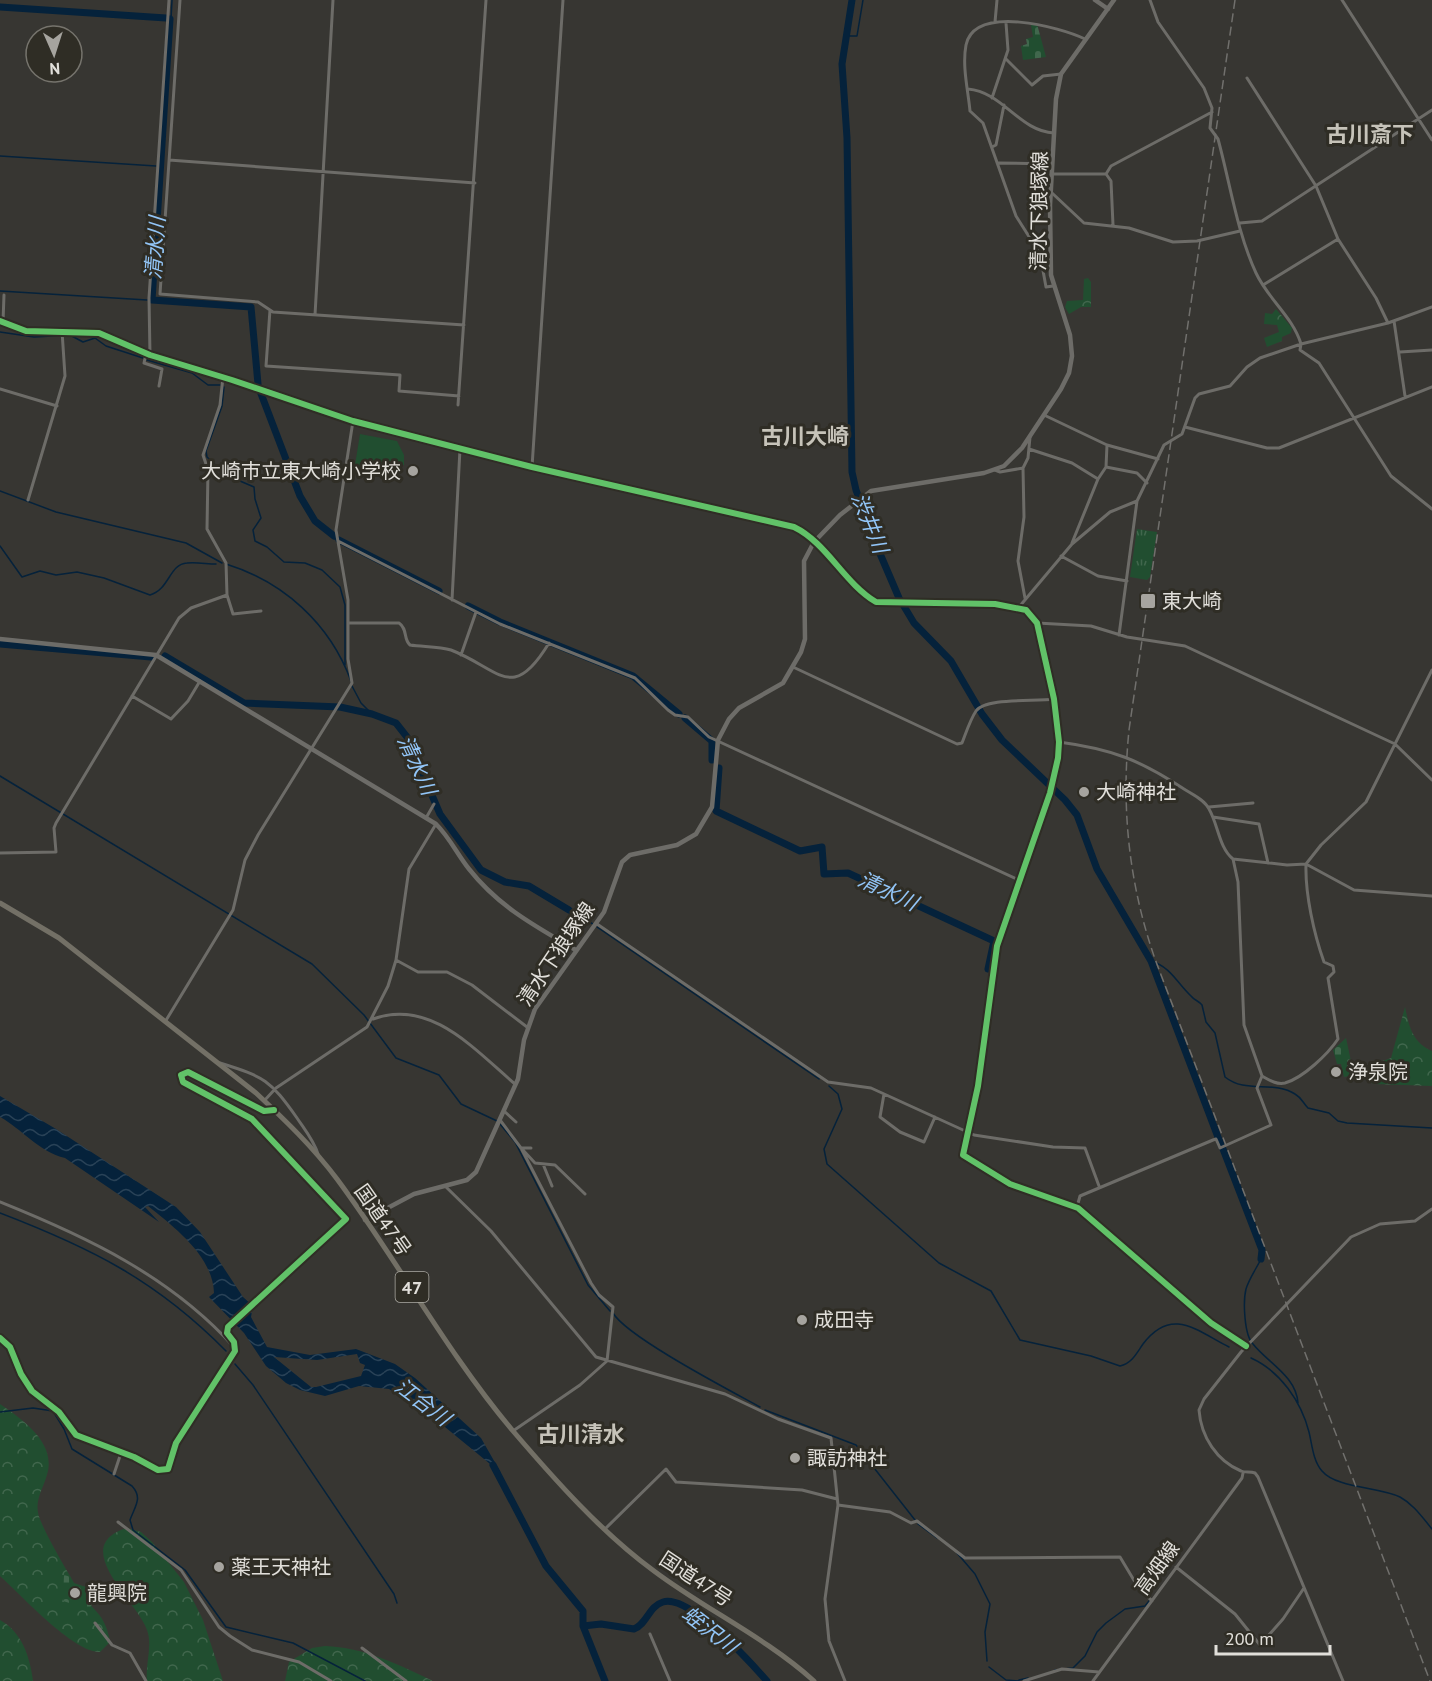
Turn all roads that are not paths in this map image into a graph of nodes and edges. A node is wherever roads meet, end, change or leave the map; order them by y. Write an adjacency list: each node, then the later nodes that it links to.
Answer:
1 (169, 0): 54 (street)
2 (180, 0): 27 (street)
3 (333, 0): 30 (street)
4 (486, 0): 33 (street)
5 (563, 0): 72 (street)
6 (997, 0): 12 (street)
7 (1095, 0): 11 (main road)
8 (1114, 0): 11 (main road, 清水下狼塚線)
9 (1150, 0): 22 (street)
10 (1342, 0): 23 (street)
11 (1108, 9): 14 (main road, 清水下狼塚線)
12 (996, 22): 13 (street); 18 (street)
13 (1006, 23): 14 (street); 15 (street)
14 (1085, 39): 16 (main road, 清水下狼塚線)
15 (1006, 59): 16 (street); 19 (street)
16 (1061, 74): 24 (main road, 清水下狼塚線)
17 (1247, 78): 34 (street)
18 (968, 89): 19 (street); 26 (street)
19 (992, 98): 20 (street)
20 (1004, 105): 24 (street); 26 (street)
21 (1432, 110): 23 (street)
22 (1212, 112): 32 (street); 36 (street)
23 (1419, 119): 25 (street); 34 (street)
24 (1055, 133): 29 (main road, 清水下狼塚線)
25 (1432, 140)
26 (992, 147): 28 (street)
27 (169, 160): 30 (street); 44 (street)
28 (998, 163): 29 (street); 41 (street)
29 (1054, 164): 31 (main road, 清水下狼塚線)
30 (321, 172): 33 (street); 45 (street)
31 (1054, 174): 32 (street); 35 (main road, 清水下狼塚線)
32 (1106, 174): 37 (street)
33 (474, 183): 49 (street)
34 (1316, 186): 36 (street); 39 (street)
35 (1052, 193): 37 (street); 41 (main road, 清水下狼塚線)
36 (1240, 223): 38 (street)
37 (1113, 225): 38 (street)
38 (1240, 231): 40 (street)
39 (1338, 238): 40 (street); 48 (street)
40 (1263, 285): 51 (street)
41 (1053, 286): 63 (main road, 清水下狼塚線)
42 (4, 295): 46 (street)
43 (1432, 307): 47 (street)
44 (270, 310): 45 (street); 59 (street)
45 (315, 315): 49 (street)
46 (2, 321): 50 (street)
47 (1394, 321): 48 (street); 53 (street)
48 (1388, 323): 51 (street)
49 (464, 325): 59 (street)
50 (62, 334): 54 (street); 62 (street)
51 (1301, 344): 64 (street); 66 (street)
52 (1432, 350): 53 (street)
53 (1400, 352): 60 (street)
54 (147, 356): 55 (street); 56 (street)
55 (223, 377): 65 (street); 86 (street)
56 (159, 386)
57 (1432, 387): 60 (street)
58 (0, 389): 62 (street)
59 (459, 396): 61 (street)
60 (1405, 396): 64 (street)
61 (459, 405)
62 (57, 406): 78 (street)
63 (1044, 415): 67 (main road, 清水下狼塚線); 68 (street)
64 (1355, 416): 66 (street); 80 (street)
65 (353, 421): 69 (street); 81 (street)
66 (1185, 427): 71 (street)
67 (1030, 437): 70 (street); 75 (main road, 清水下狼塚線)
68 (1107, 445): 71 (street); 73 (street)
69 (460, 449): 72 (street); 88 (street)
70 (1029, 450): 74 (street); 76 (street)
71 (1158, 459): 77 (street)
72 (532, 466): 82 (street)
73 (1106, 466): 76 (street); 77 (street)
74 (1023, 468): 75 (street); 87 (street)
75 (995, 470): 82 (main road, 清水下狼塚線)
76 (1098, 478): 83 (street)
77 (1147, 483): 79 (street)
78 (28, 500)
79 (1137, 501): 83 (street); 85 (street)
80 (1432, 509)
81 (338, 541): 88 (street); 92 (street)
82 (814, 542): 89 (street); 99 (main road, 清水下狼塚線)
83 (1072, 544): 84 (street)
84 (1061, 556): 85 (street); 87 (street)
85 (1127, 581): 94 (street)
86 (227, 595): 90 (street); 97 (street)
87 (1025, 598): 89 (street)
88 (452, 600): 91 (street)
89 (1019, 607): 93 (street)
90 (261, 610)
91 (476, 612): 96 (street); 98 (street)
92 (348, 623): 98 (street); 107 (street)
93 (1037, 623): 94 (street); 103 (main road)
94 (1119, 635): 106 (street)
95 (0, 639): 97 (main road)
96 (549, 643): 98 (street); 104 (street)
97 (156, 655): 101 (main road); 102 (street)
98 (461, 655)
99 (793, 667): 103 (street); 104 (main road, 清水下狼塚線)
100 (1432, 670): 106 (street)
101 (200, 681): 102 (street); 107 (main road)
102 (132, 696): 115 (street)
103 (1054, 699): 105 (main road)
104 (718, 740): 119 (street); 122 (main road, 清水下狼塚線)
105 (1059, 742): 111 (street); 119 (main road)
106 (1395, 744): 108 (street); 118 (street)
107 (311, 747): 113 (main road); 126 (street)
108 (1432, 780)
109 (1253, 803): 111 (street)
110 (434, 804): 113 (street)
111 (1209, 807): 112 (street)
112 (1213, 817): 116 (street); 117 (street)
113 (426, 818): 114 (main road)
114 (436, 824): 123 (main road); 124 (street)
115 (0, 853)
116 (1233, 859): 117 (street); 129 (street)
117 (1268, 863): 118 (street)
118 (1306, 864): 120 (street); 129 (street)
119 (1018, 880): 139 (main road)
120 (1432, 896)
121 (0, 903): 126 (highway, 国道47号 / 47)
122 (595, 925): 123 (main road, 清水下狼塚線); 132 (street)
123 (576, 950): 127 (main road, 清水下狼塚線)
124 (396, 960): 125 (street); 127 (street)
125 (370, 1021): 130 (street); 131 (street)
126 (164, 1023): 128 (highway, 国道47号 / 47)
127 (527, 1027): 130 (main road, 清水下狼塚線)
128 (215, 1062): 131 (street); 133 (highway, 国道47号 / 47)
129 (1262, 1076): 146 (street)
130 (515, 1084): 135 (main road, 清水下狼塚線)
131 (276, 1088): 133 (street); 142 (street)
132 (884, 1094): 136 (street); 136 (street)
133 (264, 1101): 134 (highway, 国道47号 / 47)
134 (274, 1110): 142 (highway, 国道47号 / 47); 154 (street)
135 (503, 1110): 137 (main road, 清水下狼塚線); 138 (street)
136 (935, 1117): 139 (street)
137 (498, 1121): 140 (street); 144 (main road, 清水下狼塚線)
138 (516, 1122)
139 (968, 1132): 146 (street); 149 (street)
140 (521, 1148): 141 (street); 143 (street); 155 (street)
141 (531, 1148)
142 (319, 1158): 151 (highway, 国道47号 / 47)
143 (543, 1164): 145 (street); 147 (street)
144 (445, 1186): 151 (main road, 清水下狼塚線); 155 (street)
145 (552, 1186)
146 (1099, 1186): 149 (street)
147 (585, 1194)
148 (0, 1202): 154 (street)
149 (1077, 1207): 153 (street)
150 (1432, 1209): 153 (street)
151 (366, 1220): 156 (highway, 国道47号 / 47)
152 (0, 1338): 157 (street)
153 (1246, 1346): 158 (street)
154 (235, 1349): 157 (street)
155 (607, 1361): 156 (street); 160 (street)
156 (513, 1431): 163 (highway, 国道47号 / 47)
157 (121, 1453): 159 (street)
158 (1242, 1473): 164 (street, 高畑線); 165 (street)
159 (114, 1474)
160 (837, 1498): 161 (street); 163 (street)
161 (838, 1505): 166 (street); 176 (street)
162 (118, 1522): 172 (street)
163 (605, 1529): 175 (highway, 国道47号 / 47)
164 (1176, 1567): 165 (street); 166 (street, 高畑線)
165 (1304, 1588): 179 (street)
166 (1152, 1601): 170 (street, 高畑線)
167 (95, 1623): 171 (street)
168 (650, 1634): 174 (street)
169 (362, 1648): 173 (street)
170 (1099, 1672): 177 (street); 178 (street, 高畑線)
171 (146, 1681)
172 (332, 1681)
173 (406, 1681)
174 (670, 1681)
175 (814, 1681)
176 (845, 1681)
177 (1024, 1681)
178 (1093, 1681)
179 (1343, 1681)

